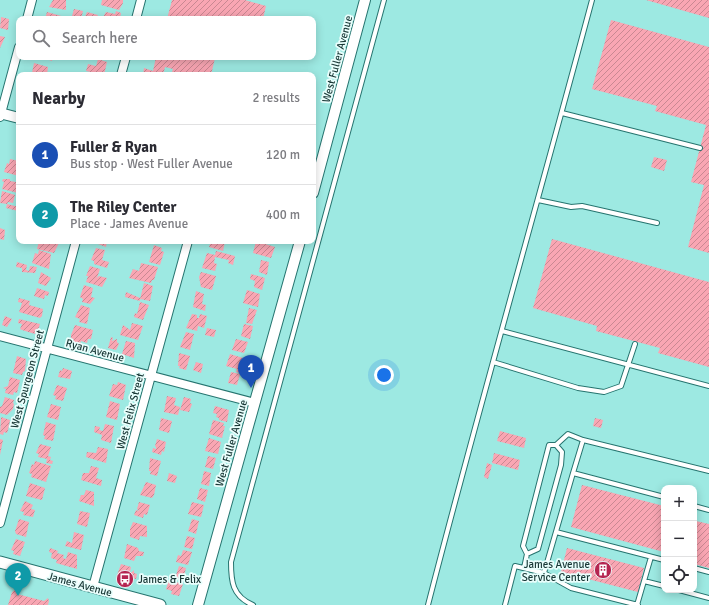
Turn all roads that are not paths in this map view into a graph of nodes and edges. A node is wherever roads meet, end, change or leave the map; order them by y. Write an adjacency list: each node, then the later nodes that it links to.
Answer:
1 (32, 0): 6 (street)
2 (141, 0): 7 (street)
3 (366, 0): 15 (street, West Fuller Avenue)
4 (384, 0): 54 (lane)
5 (592, 0): 11 (lane)
6 (28, 16)
7 (137, 16)
8 (16, 58): 12 (street)
9 (125, 60): 10 (street)
10 (122, 72)
11 (562, 113): 14 (lane); 16 (lane)
12 (0, 114): 13 (street)
13 (16, 117)
14 (700, 148)
15 (316, 182)
16 (538, 200): 17 (lane); 21 (lane)
17 (657, 223)
18 (75, 244): 24 (street, West Spurgeon Street)
19 (187, 244): 27 (street, West Felix Street)
20 (299, 244): 29 (street, West Fuller Avenue)
21 (502, 331): 25 (lane); 26 (lane)
22 (0, 336): 24 (street, Ryan Avenue)
23 (635, 344): 26 (lane)
24 (47, 349): 27 (street, Ryan Avenue); 37 (street, West Spurgeon Street)
25 (493, 362): 26 (lane); 55 (lane)
26 (629, 365): 28 (lane)
27 (151, 376): 29 (street, Ryan Avenue); 49 (street, West Felix Street)
28 (709, 386)
29 (255, 403): 53 (street, West Fuller Avenue)
30 (583, 440): 31 (lane); 32 (lane); 33 (lane)
31 (556, 445): 39 (lane); 39 (lane)
32 (709, 471)
33 (573, 473): 34 (lane); 38 (lane)
34 (661, 497)
35 (697, 507): 36 (lane)
36 (709, 510)
37 (0, 523)
38 (556, 532): 40 (lane); 46 (lane)
39 (527, 554): 43 (lane)
40 (650, 557): 41 (lane); 47 (lane)
41 (661, 559)
42 (0, 562): 49 (main road, James Avenue)
43 (524, 568): 46 (lane); 56 (lane)
44 (697, 569): 45 (lane)
45 (709, 572)
46 (544, 573): 57 (lane)
47 (644, 581): 48 (lane); 57 (lane)
48 (661, 585)
49 (93, 587): 52 (main road, James Avenue)
50 (690, 593): 51 (lane)
51 (709, 598)
52 (160, 605)
53 (198, 605)
54 (253, 605)
55 (428, 605)
56 (504, 605)
57 (637, 605)

